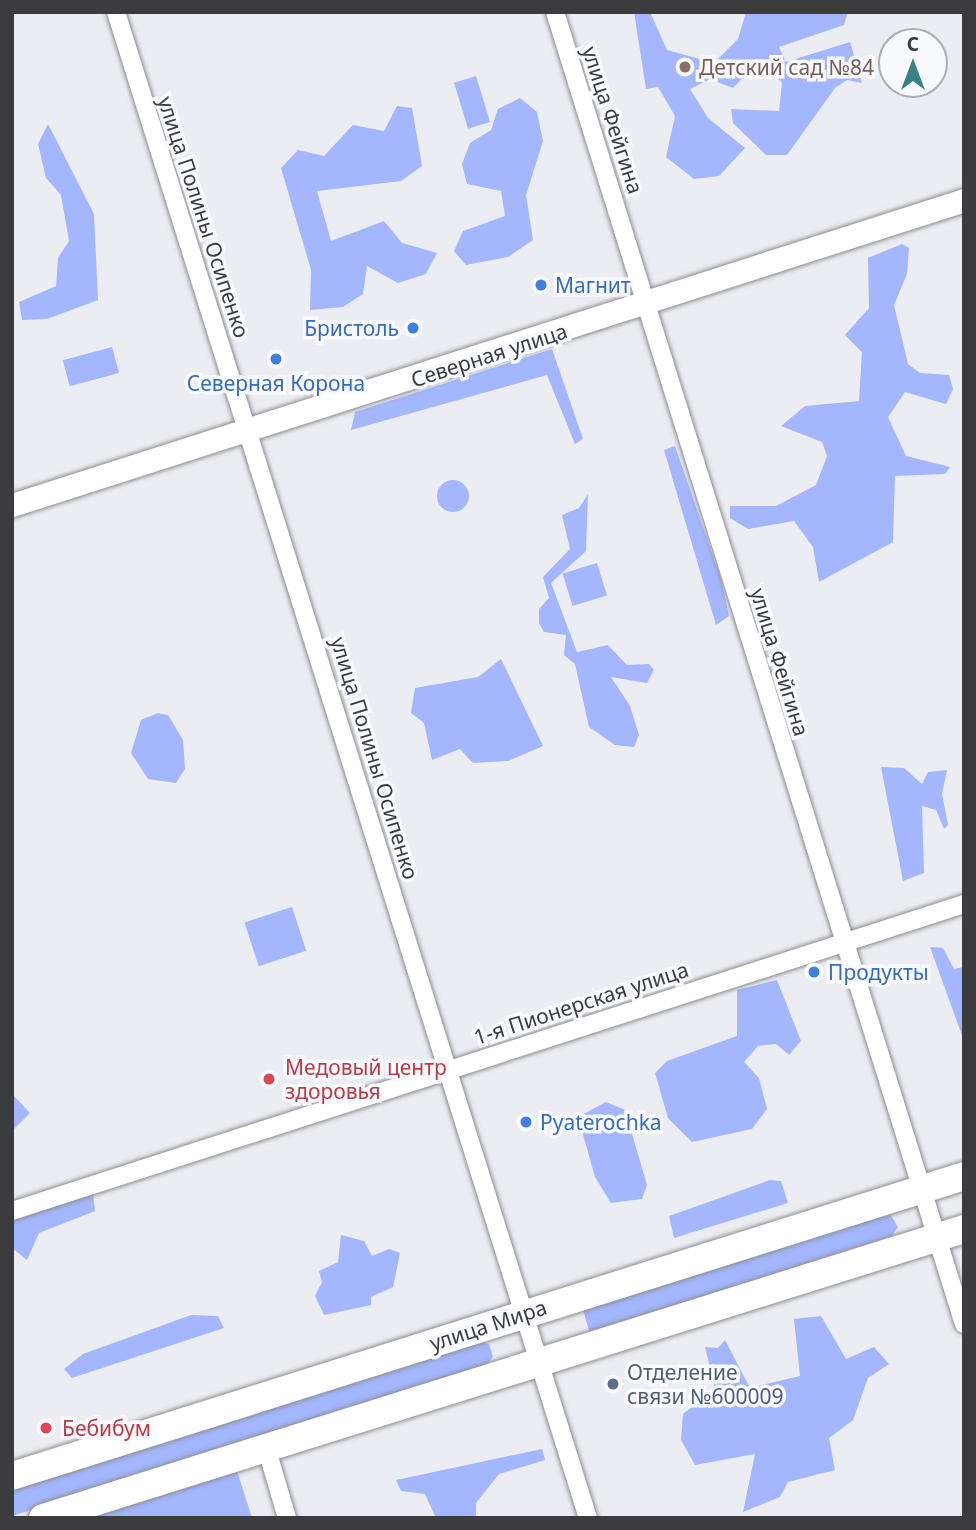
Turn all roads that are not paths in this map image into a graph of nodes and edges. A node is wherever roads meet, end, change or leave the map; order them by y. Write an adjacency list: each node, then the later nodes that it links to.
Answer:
1 (116, 12): 5 (street, улица Полины Осипенко)
2 (555, 12): 4 (street, улица Фейгина)
3 (964, 200): 4 (street, Северная улица)
4 (645, 304): 5 (street, Северная улица); 8 (street, улица Фейгина)
5 (248, 433): 6 (street, Северная улица); 9 (street, улица Полины Осипенко)
6 (12, 505)
7 (964, 904): 8 (street, 1-я Пионерская улица)
8 (845, 942): 9 (street, 1-я Пионерская улица); 11 (street, улица Фейгина)
9 (450, 1069): 12 (street, 1-я Пионерская улица); 14 (street, улица Полины Осипенко)
10 (964, 1176): 11 (main road, улица Мира)
11 (923, 1188): 13 (street, улица Фейгина); 14 (main road, улица Мира)
12 (12, 1211)
13 (951, 1233): 15 (street, улица Фейгина); 16 (main road)
14 (528, 1312): 16 (street, улица Полины Осипенко); 18 (main road, улица Мира)
15 (964, 1324)
16 (542, 1361): 17 (main road); 21 (street, улица Полины Осипенко)
17 (267, 1450): 19 (main road); 20 (street)
18 (12, 1476)
19 (43, 1518)
20 (287, 1518)
21 (588, 1518)

